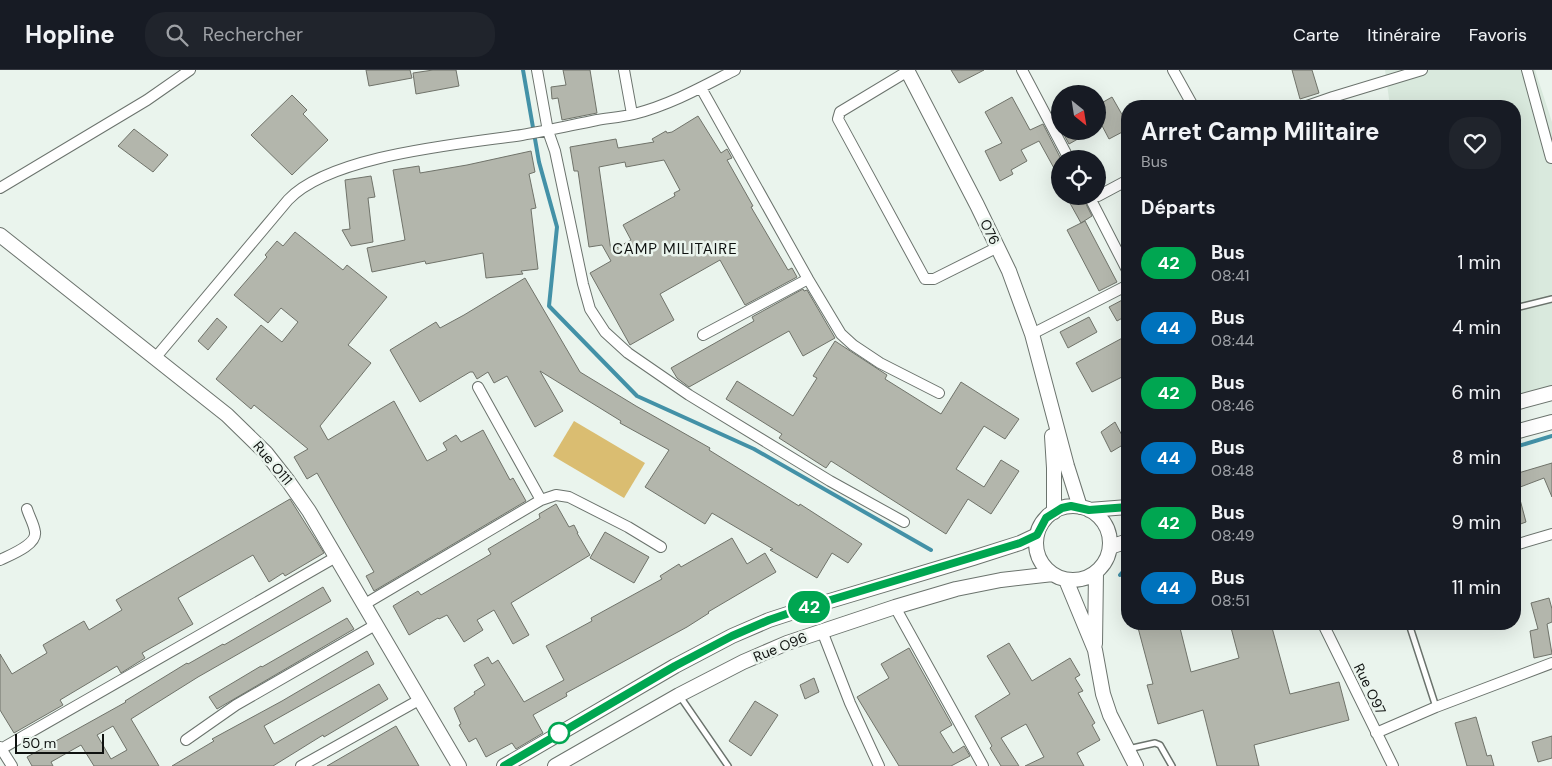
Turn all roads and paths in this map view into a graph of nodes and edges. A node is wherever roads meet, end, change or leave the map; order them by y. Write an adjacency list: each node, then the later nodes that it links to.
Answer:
1 (190, 70): 18 (street)
2 (537, 70): 14 (street)
3 (624, 70): 13 (street)
4 (735, 70): 10 (street)
5 (1022, 70): 15 (street)
6 (1172, 70): 11 (street)
7 (1422, 70): 12 (street)
8 (1527, 70): 16 (street)
9 (908, 71): 22 (street, O76); 22 (street)
10 (701, 88): 13 (street); 24 (street)
11 (1190, 100)
12 (1324, 100)
13 (632, 114): 14 (street)
14 (548, 131): 30 (street); 43 (street)
15 (1064, 150)
16 (1551, 158)
17 (1121, 184): 19 (street)
18 (0, 188)
19 (1106, 191)
20 (1098, 205): 23 (street)
21 (0, 235): 30 (street, Rue O111)
22 (998, 247): 28 (street, O76)
23 (1121, 257)
24 (808, 279): 29 (street); 32 (street)
25 (1121, 289): 28 (street)
26 (1552, 299): 27 (lane)
27 (1521, 307)
28 (1032, 334): 35 (street, O76)
29 (703, 335)
30 (156, 357): 50 (street, Rue O111)
31 (478, 387): 38 (street)
32 (939, 393)
33 (1552, 393): 34 (street)
34 (1521, 401)
35 (1050, 403): 40 (street); 42 (street)
36 (1552, 422): 37 (street)
37 (1521, 430)
38 (541, 500): 48 (street); 54 (street)
39 (1121, 507): 40 (street)
40 (1084, 508): 42 (street); 49 (street)
41 (26, 509): 51 (street)
42 (1054, 512): 45 (street)
43 (904, 522)
44 (1552, 534): 47 (street)
45 (1037, 535): 53 (street); 72 (street, Rue O96)
46 (1121, 543): 49 (street)
47 (1521, 543)
48 (661, 547)
49 (1110, 547): 52 (street)
50 (336, 557): 54 (street, Rue O111); 67 (street)
51 (0, 560)
52 (1096, 572): 53 (street); 60 (street)
53 (1060, 577): 55 (street, Rue O96); 60 (street)
54 (365, 604): 56 (street, Rue O111)
55 (894, 607): 59 (street, Rue O96); 76 (street)
56 (377, 624): 63 (street, Rue O111); 66 (street)
57 (1326, 630): 65 (street, Rue O97)
58 (1411, 630): 64 (lane)
59 (822, 631): 62 (street, Rue O96); 75 (street)
60 (1094, 650): 68 (street)
61 (1552, 663): 64 (street)
62 (679, 695): 73 (street, Rue O96); 74 (lane)
63 (419, 700): 70 (street); 71 (street, Rue O111)
64 (1436, 708): 65 (street)
65 (1376, 733): 79 (street, Rue O97)
66 (186, 740)
67 (1, 748): 69 (street)
68 (1127, 749): 77 (street); 78 (lane)
69 (12, 766)
70 (301, 766)
71 (458, 766)
72 (504, 766)
73 (555, 766)
74 (728, 766)
75 (879, 766)
76 (983, 766)
77 (1136, 766)
78 (1172, 766)
79 (1392, 766)

